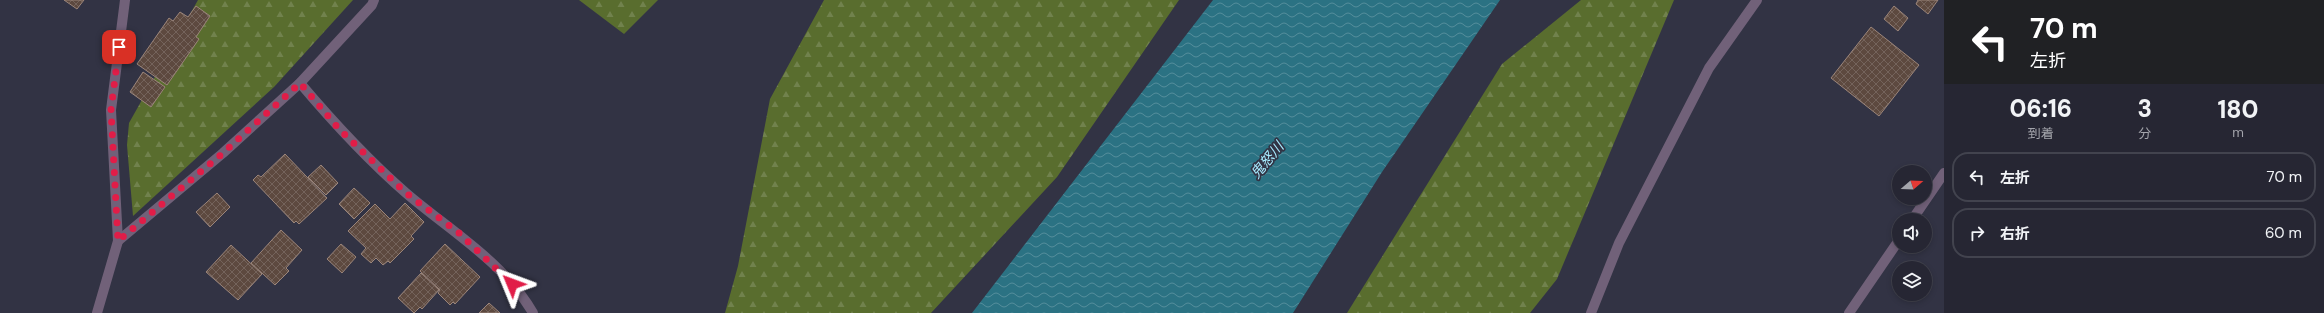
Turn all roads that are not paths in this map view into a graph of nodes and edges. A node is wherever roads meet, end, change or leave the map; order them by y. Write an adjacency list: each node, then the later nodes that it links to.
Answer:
1 (126, 0): 7 (street)
2 (374, 0): 4 (street)
3 (1756, 0): 11 (street)
4 (300, 83): 7 (street); 10 (street)
5 (1944, 173): 6 (street)
6 (1917, 213)
7 (118, 241): 9 (street)
8 (1892, 250): 12 (street)
9 (97, 313)
10 (533, 313)
11 (1591, 313)
12 (1849, 313)

